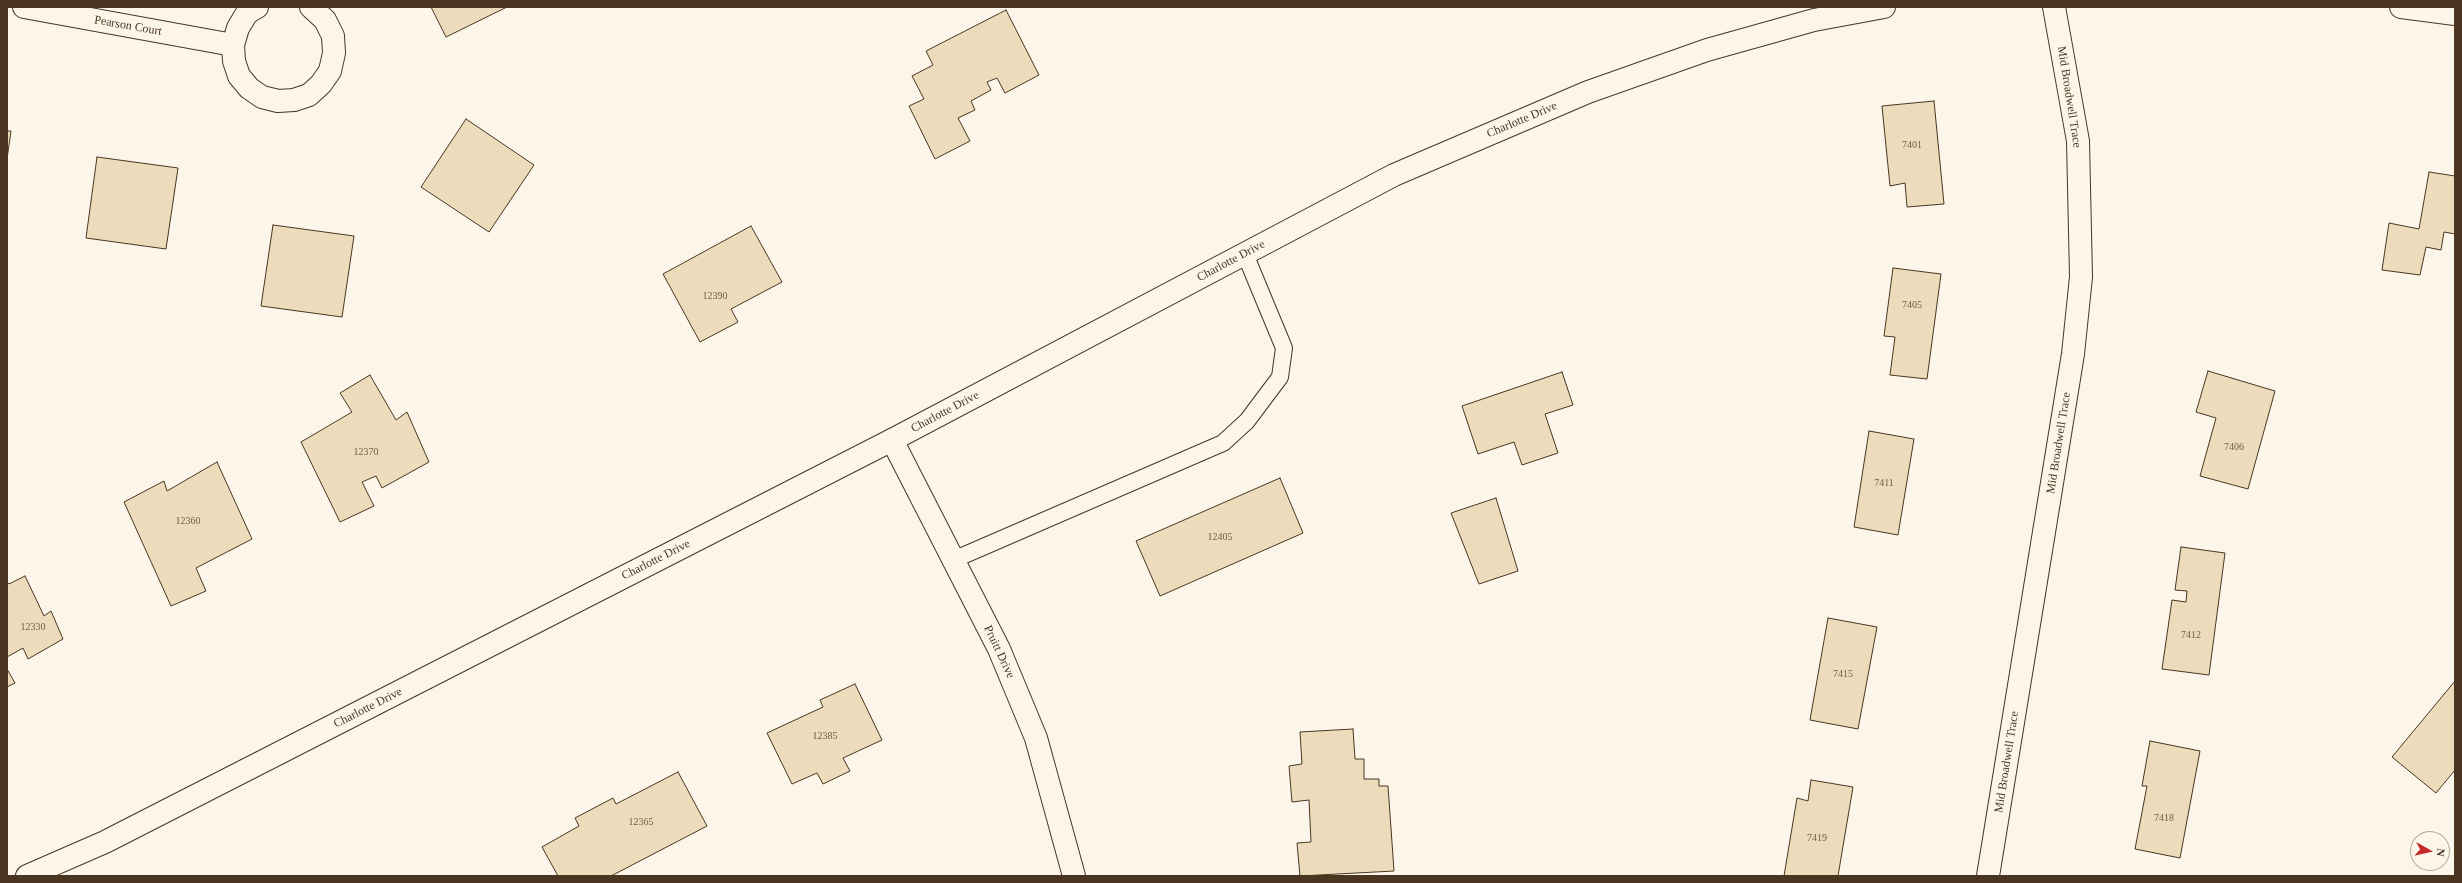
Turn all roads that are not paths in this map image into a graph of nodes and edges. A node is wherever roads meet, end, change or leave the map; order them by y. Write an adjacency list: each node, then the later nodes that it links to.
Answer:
1 (24, 7): 8 (street, Pearson Court)
2 (257, 7): 8 (street)
3 (311, 7): 8 (street)
4 (1884, 7): 9 (street, Charlotte Drive)
5 (2054, 7): 14 (street, Mid Broadwell Trace)
6 (2401, 7): 7 (street)
7 (2455, 14)
8 (233, 45)
9 (1245, 254): 10 (street, Charlotte Drive); 11 (lane)
10 (892, 440): 11 (street, Pruitt Drive); 12 (street, Charlotte Drive)
11 (953, 560): 13 (street, Pruitt Drive)
12 (27, 876)
13 (1074, 876)
14 (1988, 876)

